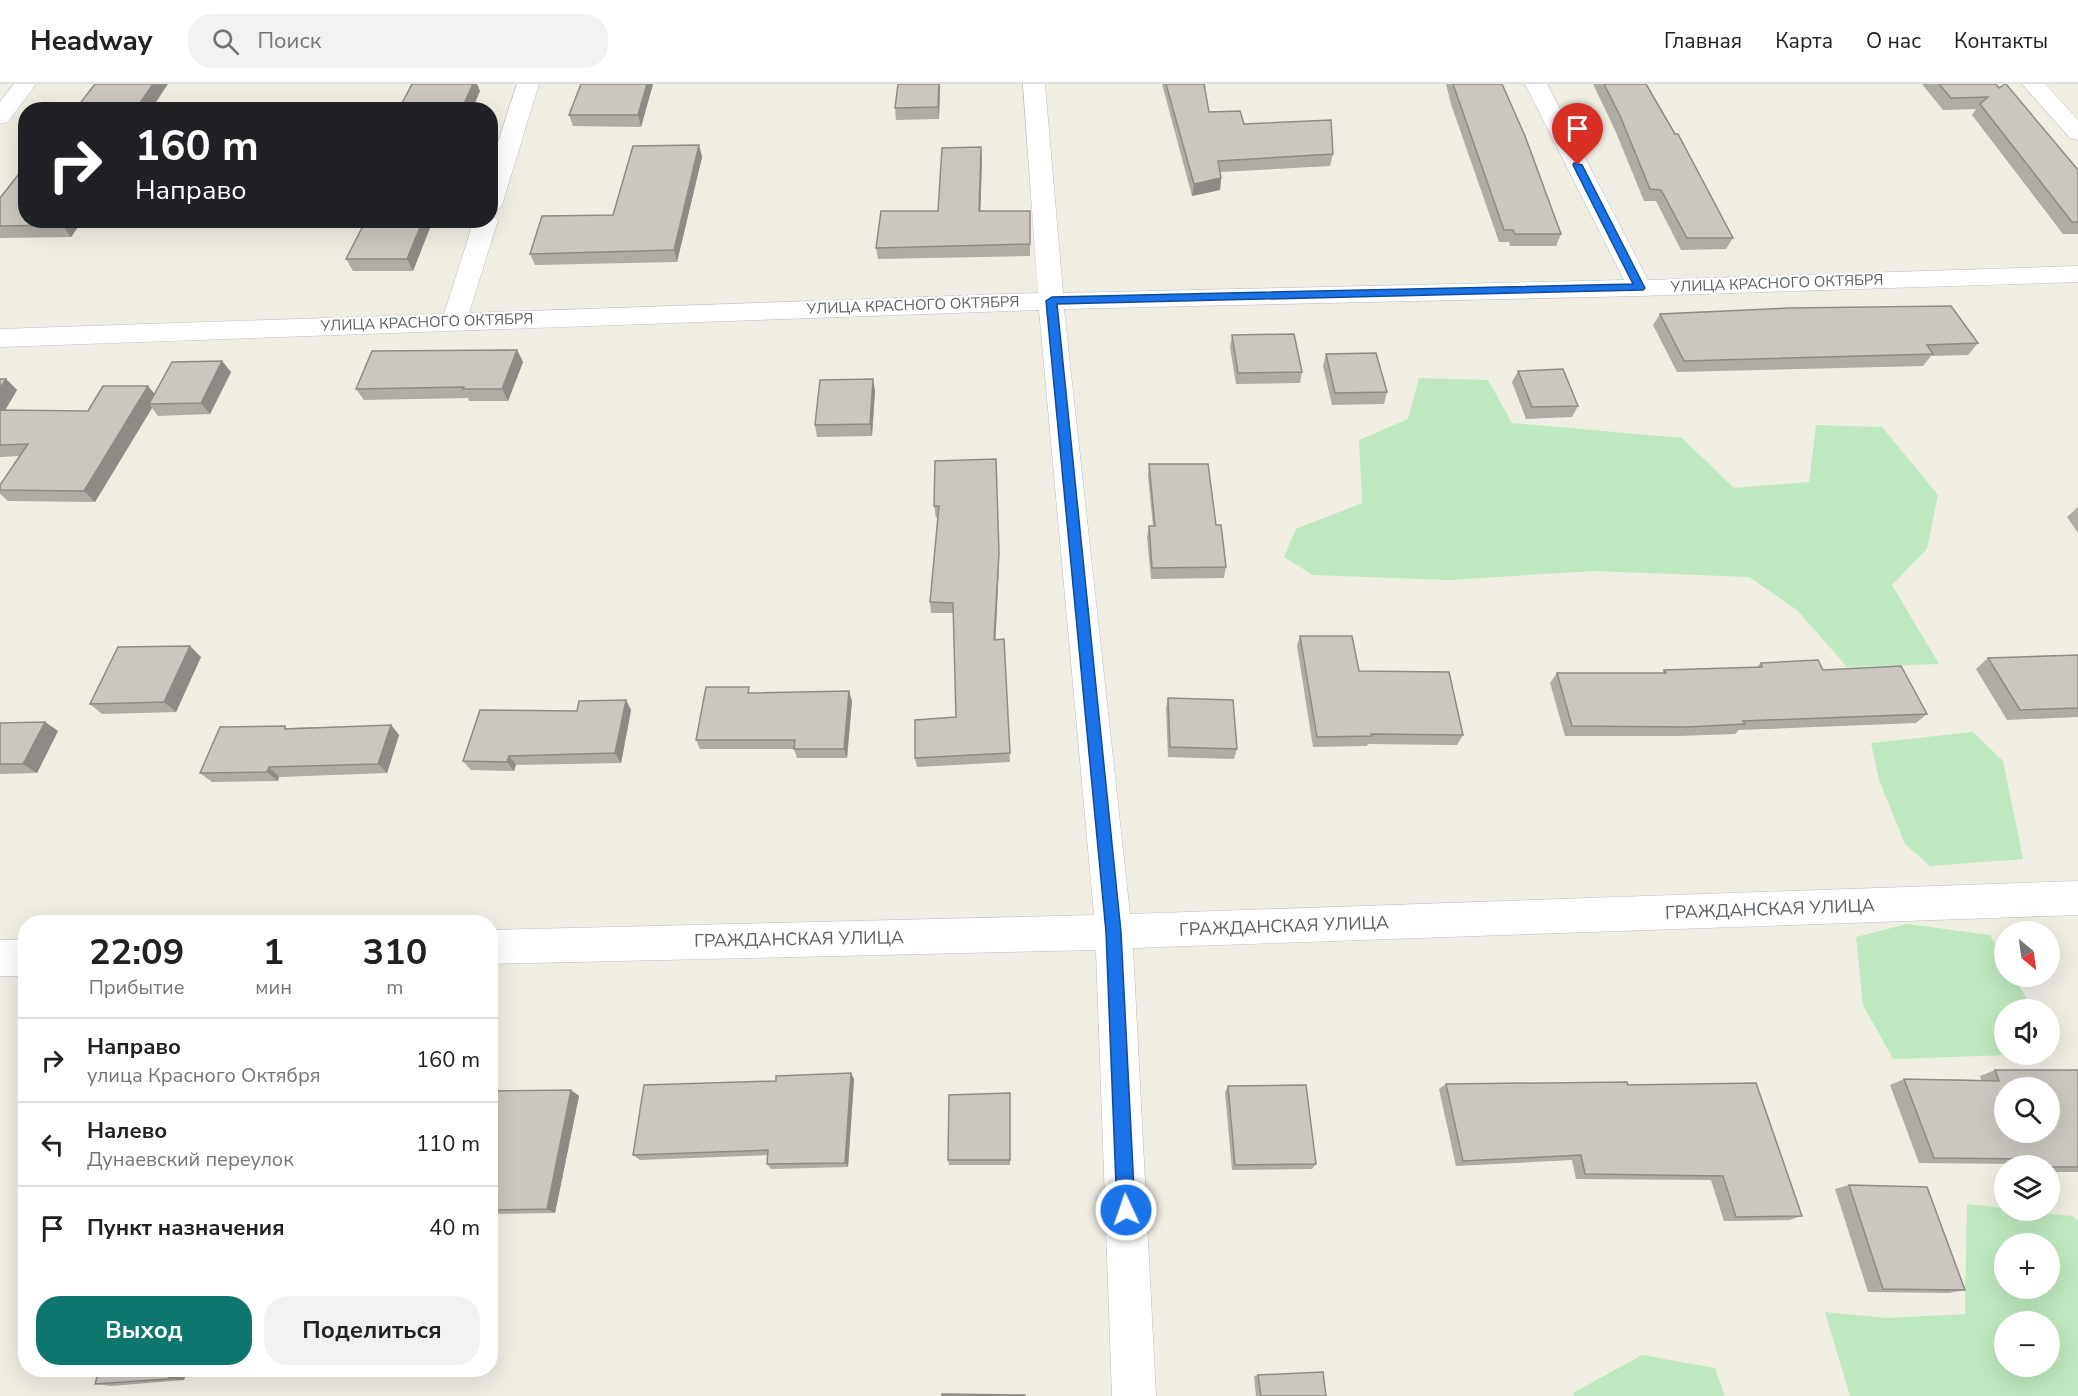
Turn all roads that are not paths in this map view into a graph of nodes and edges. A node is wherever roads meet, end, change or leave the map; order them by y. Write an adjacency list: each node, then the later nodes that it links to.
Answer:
1 (24, 84): 6 (street)
2 (528, 84): 8 (street)
3 (1034, 84): 12 (street)
4 (1536, 84): 11 (street)
5 (2033, 84): 7 (street)
6 (0, 117)
7 (2078, 133)
8 (498, 180)
9 (483, 228): 13 (street)
10 (2078, 274): 11 (street, УЛИЦА КРАСНОГО ОКТЯБРЯ)
11 (1640, 288): 12 (street, УЛИЦА КРАСНОГО ОКТЯБРЯ)
12 (1052, 301): 13 (street, УЛИЦА КРАСНОГО ОКТЯБРЯ); 16 (street)
13 (454, 321): 14 (street, УЛИЦА КРАСНОГО ОКТЯБРЯ)
14 (0, 338)
15 (2078, 898): 16 (street, ГРАЖДАНСКАЯ УЛИЦА)
16 (1114, 932): 17 (street, ГРАЖДАНСКАЯ УЛИЦА); 20 (street)
17 (498, 947)
18 (0, 958): 19 (street)
19 (18, 958)
20 (1134, 1396)

